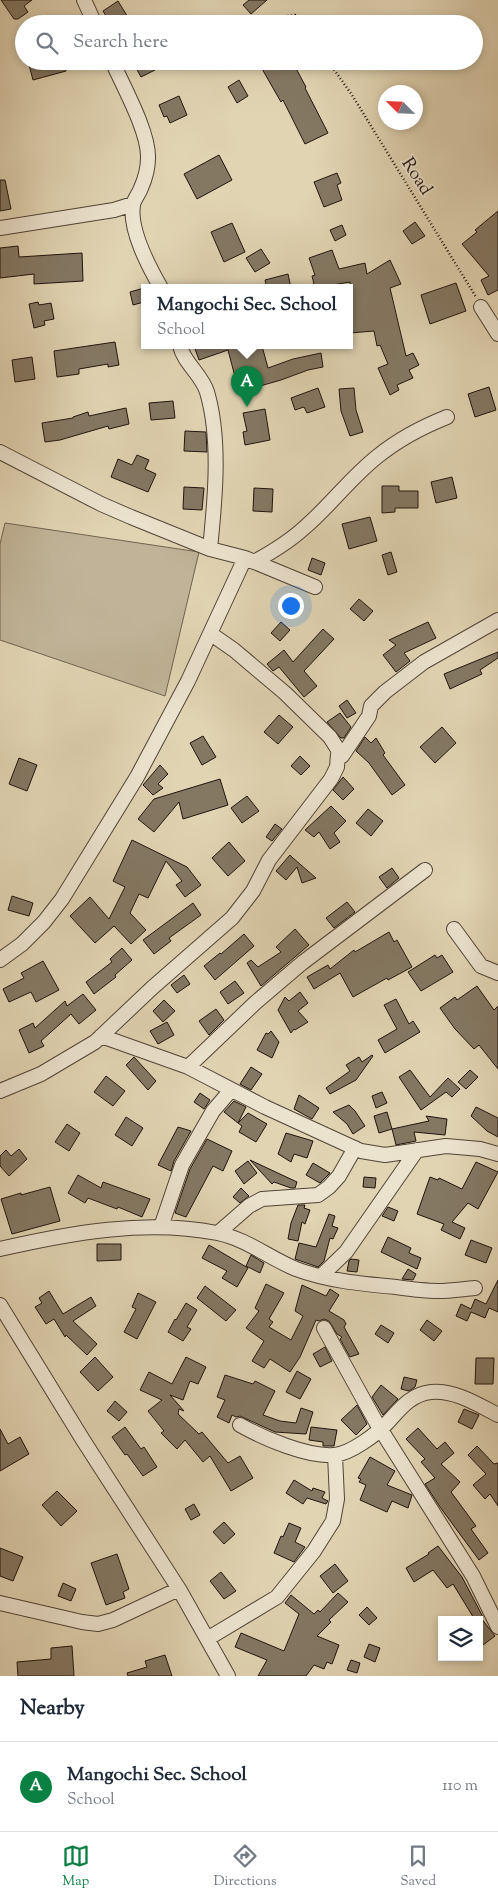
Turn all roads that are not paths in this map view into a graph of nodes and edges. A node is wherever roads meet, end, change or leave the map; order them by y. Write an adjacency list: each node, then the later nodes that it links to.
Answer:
1 (84, 0): 2 (street)
2 (91, 15)
3 (116, 70): 4 (street)
4 (133, 204): 5 (street); 6 (street)
5 (0, 228)
6 (159, 284)
7 (481, 307): 8 (street)
8 (498, 334)
9 (181, 349): 12 (street)
10 (447, 417): 13 (street)
11 (0, 452): 12 (street)
12 (210, 549): 13 (street)
13 (249, 560): 14 (street); 16 (street)
14 (315, 586)
15 (498, 620): 17 (street)
16 (211, 634): 17 (street); 20 (street)
17 (342, 756): 22 (street)
18 (425, 870): 23 (street)
19 (454, 930): 21 (street)
20 (0, 960)
21 (498, 973)
22 (102, 1036): 23 (street); 25 (street)
23 (188, 1067): 24 (street)
24 (231, 1090): 26 (street); 29 (street)
25 (0, 1091)
26 (355, 1148): 27 (street); 30 (street)
27 (417, 1150): 28 (street); 32 (street)
28 (498, 1154)
29 (160, 1228): 30 (street); 31 (street)
30 (218, 1233): 32 (street)
31 (0, 1249)
32 (321, 1276): 33 (street)
33 (475, 1288)
34 (0, 1304): 40 (street)
35 (324, 1328): 38 (street)
36 (498, 1415): 38 (street)
37 (240, 1425): 39 (street)
38 (381, 1429): 39 (street); 42 (street)
39 (335, 1455): 43 (street)
40 (179, 1589): 41 (street); 43 (street)
41 (0, 1602)
42 (498, 1627)
43 (207, 1639): 44 (street)
44 (228, 1676)

